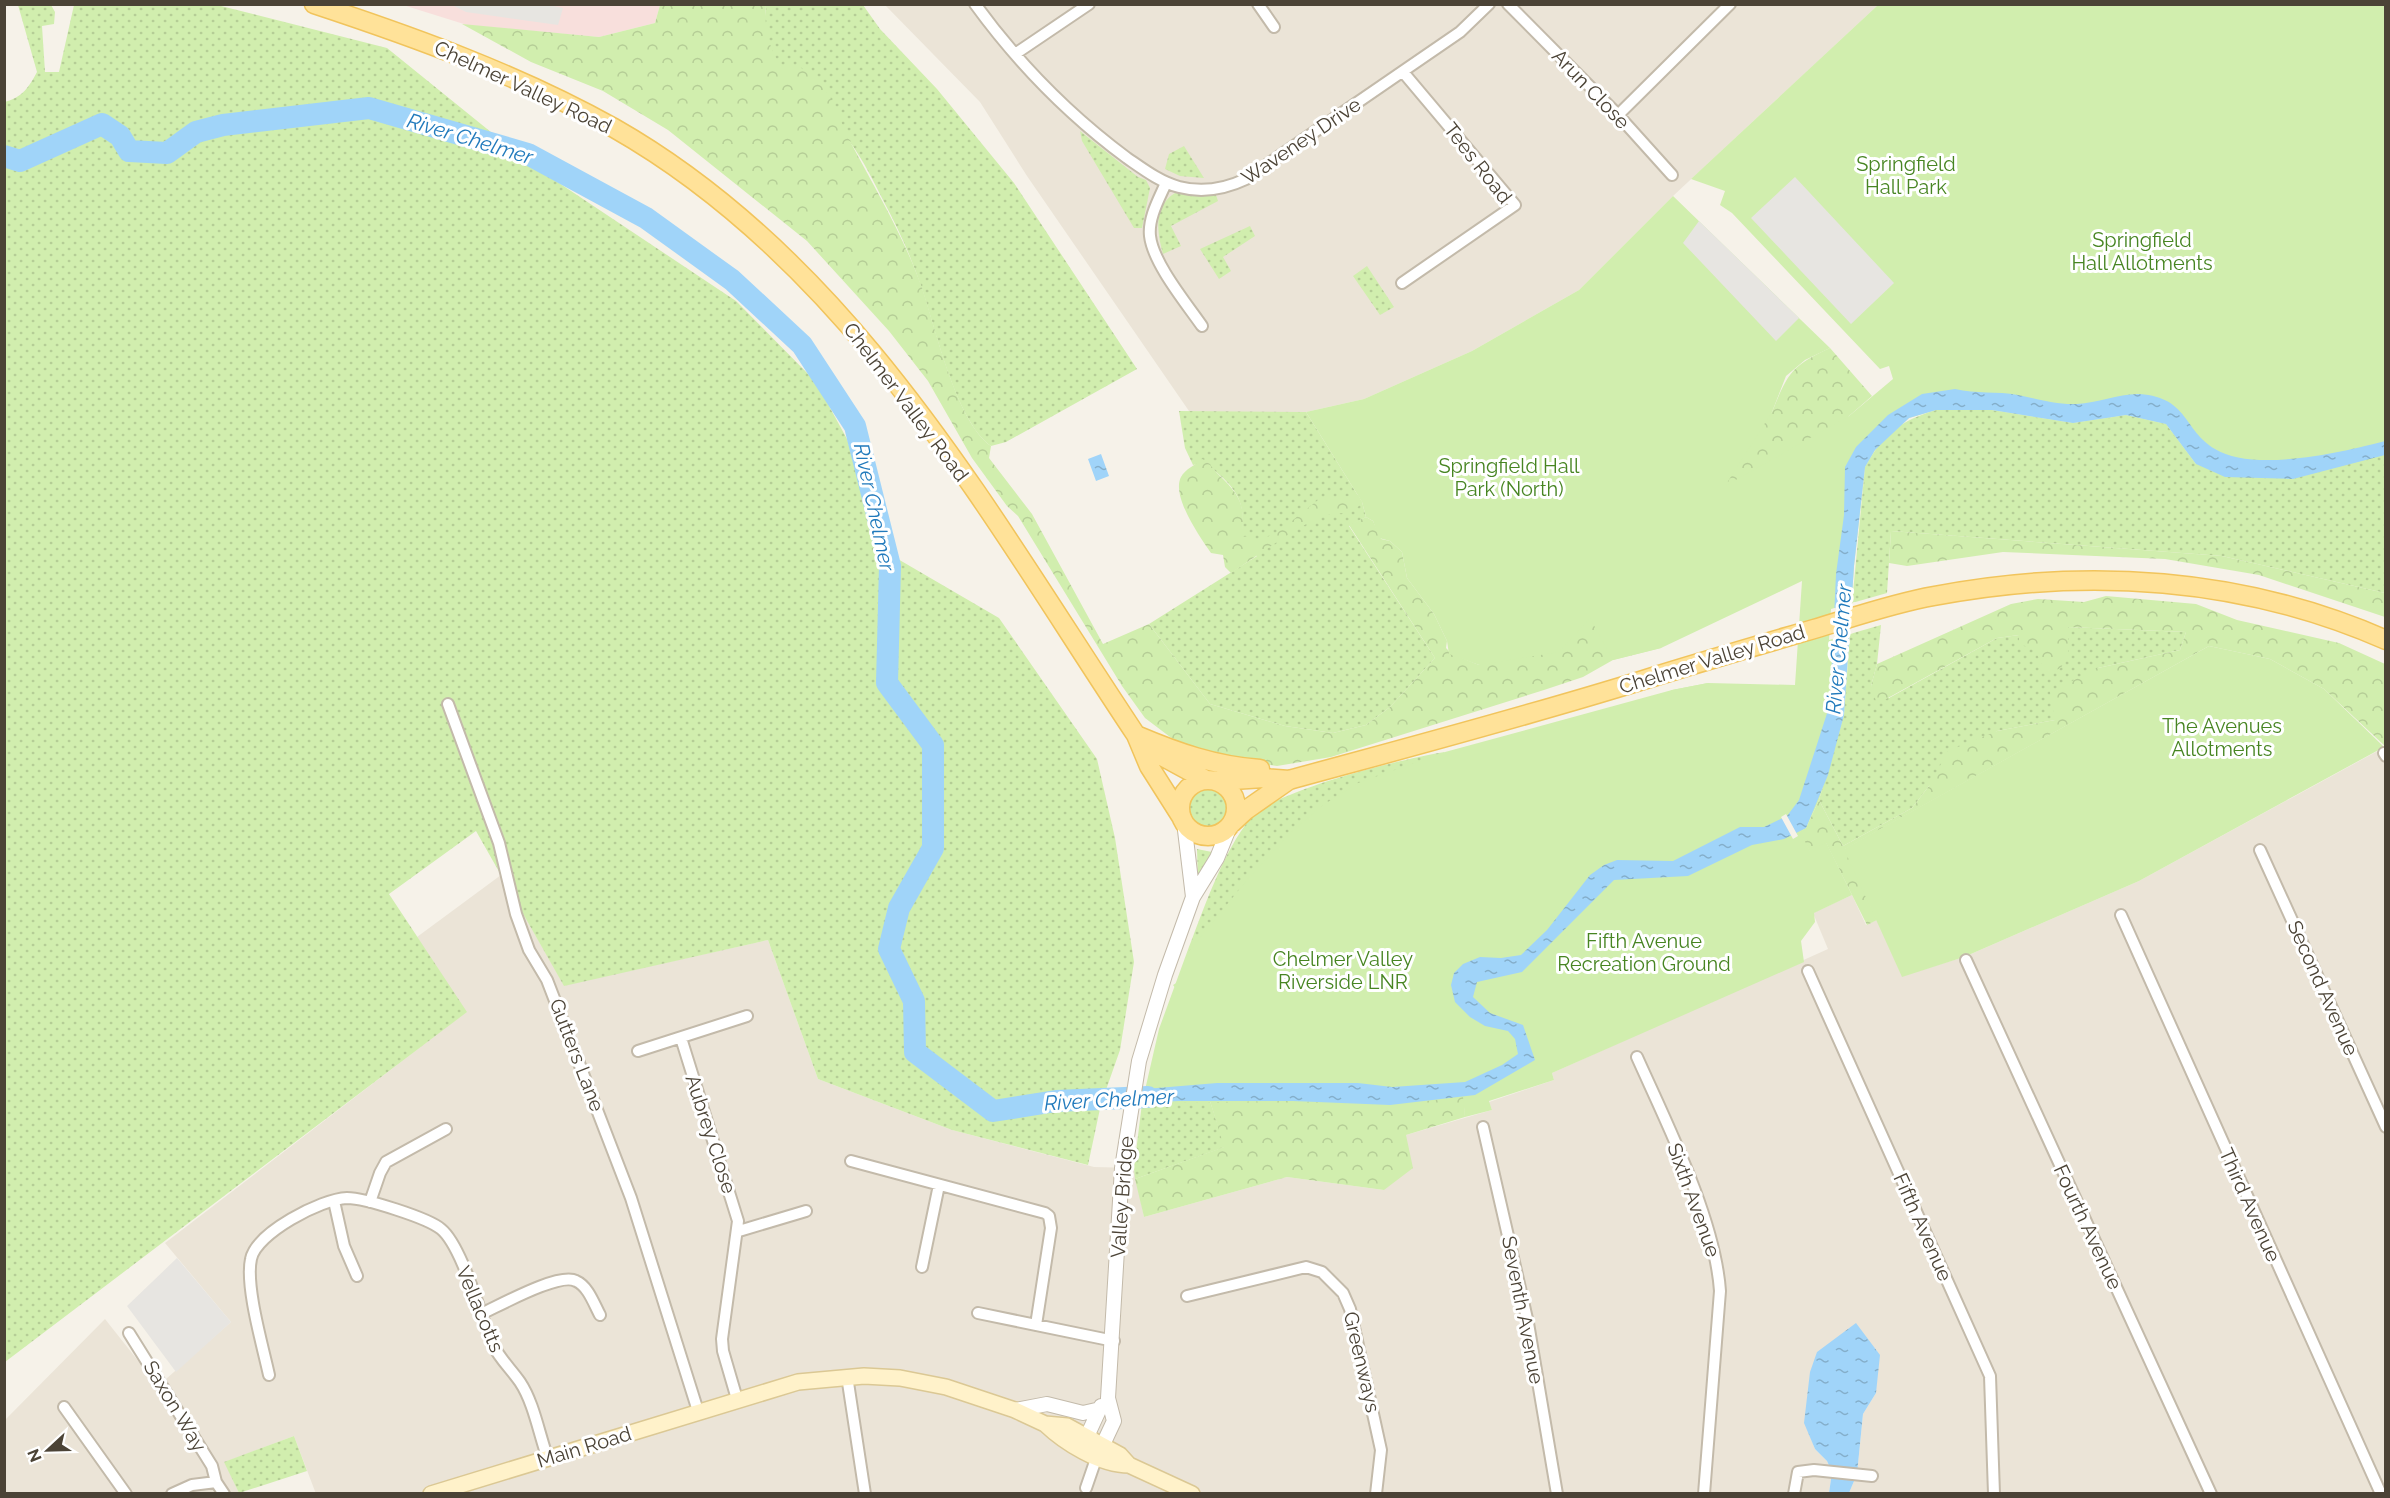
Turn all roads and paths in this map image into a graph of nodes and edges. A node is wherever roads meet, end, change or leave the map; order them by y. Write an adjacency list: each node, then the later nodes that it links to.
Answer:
1 (314, 4): 18 (main road, Chelmer Valley Road)
2 (975, 4): 9 (street, Waveney Drive)
3 (1089, 4): 9 (street)
4 (1258, 4): 8 (street)
5 (1489, 4): 10 (street, Waveney Drive)
6 (1508, 4): 11 (street, Arun Close)
7 (1730, 4): 11 (street)
8 (1274, 27)
9 (1016, 54): 13 (street, Waveney Drive)
10 (1403, 72): 13 (street, Waveney Drive); 14 (street, Tees Road)
11 (1618, 115): 12 (street, Arun Close)
12 (1672, 175)
13 (1166, 183): 15 (street)
14 (1402, 283)
15 (1202, 326)
16 (2385, 640): 19 (main road, Chelmer Valley Road)
17 (448, 704): 58 (street, Gutters Lane)
18 (1136, 735): 19 (main road); 21 (main road, Chelmer Valley Road); 22 (main road, Chelmer Valley Road)
19 (1336, 768): 20 (main road, Chelmer Valley Road)
20 (1289, 780): 21 (main road, Chelmer Valley Road); 23 (main road, Chelmer Valley Road)
21 (1212, 781): 22 (main road); 23 (main road)
22 (1183, 820): 23 (main road); 25 (street, Valley Bridge)
23 (1231, 824): 25 (street, Valley Bridge)
24 (2260, 850): 34 (street, Second Avenue)
25 (1193, 897): 50 (street, Valley Bridge)
26 (2121, 915): 76 (street, Third Avenue)
27 (1966, 960): 75 (street, Fourth Avenue)
28 (1808, 971): 74 (street, Fifth Avenue)
29 (747, 1016): 30 (street)
30 (681, 1038): 31 (street); 41 (street, Aubrey Close)
31 (638, 1051)
32 (1637, 1057): 72 (street, Sixth Avenue)
33 (1483, 1127): 71 (street, Seventh Avenue)
34 (2385, 1127)
35 (446, 1129): 39 (street)
36 (851, 1161): 37 (street)
37 (939, 1185): 42 (street); 48 (street)
38 (334, 1201): 39 (street, Vellacotts); 43 (street); 51 (street, Vellacotts)
39 (370, 1202): 46 (street, Vellacotts)
40 (806, 1211): 41 (street)
41 (739, 1231): 54 (street, Aubrey Close)
42 (922, 1267)
43 (357, 1276)
44 (1187, 1296): 70 (street, Greenways)
45 (978, 1313): 48 (street)
46 (481, 1314): 47 (street); 60 (street, Vellacotts)
47 (600, 1315)
48 (1036, 1325): 50 (street)
49 (129, 1333): 62 (street, Saxon Way)
50 (1114, 1341): 53 (street, Valley Bridge)
51 (269, 1376)
52 (847, 1376): 54 (main road, Main Road); 56 (main road, Main Road); 68 (street)
53 (1108, 1398): 57 (street); 59 (street, Valley Bridge)
54 (737, 1399): 58 (main road, Main Road)
55 (64, 1407): 64 (street)
56 (1015, 1410): 57 (street); 59 (main road, Main Road)
57 (1096, 1410): 59 (street)
58 (698, 1411): 60 (main road, Main Road)
59 (1096, 1447): 63 (street); 69 (main road, Main Road)
60 (548, 1459): 67 (main road, Main Road)
61 (1872, 1476): 73 (street)
62 (216, 1482): 65 (street); 66 (street, Saxon Way)
63 (1086, 1488)
64 (126, 1494)
65 (172, 1494)
66 (224, 1494)
67 (431, 1494)
68 (865, 1494)
69 (1192, 1494)
70 (1376, 1494)
71 (1557, 1494)
72 (1704, 1494)
73 (1794, 1494)
74 (1994, 1494)
75 (2211, 1494)
76 (2381, 1494)

